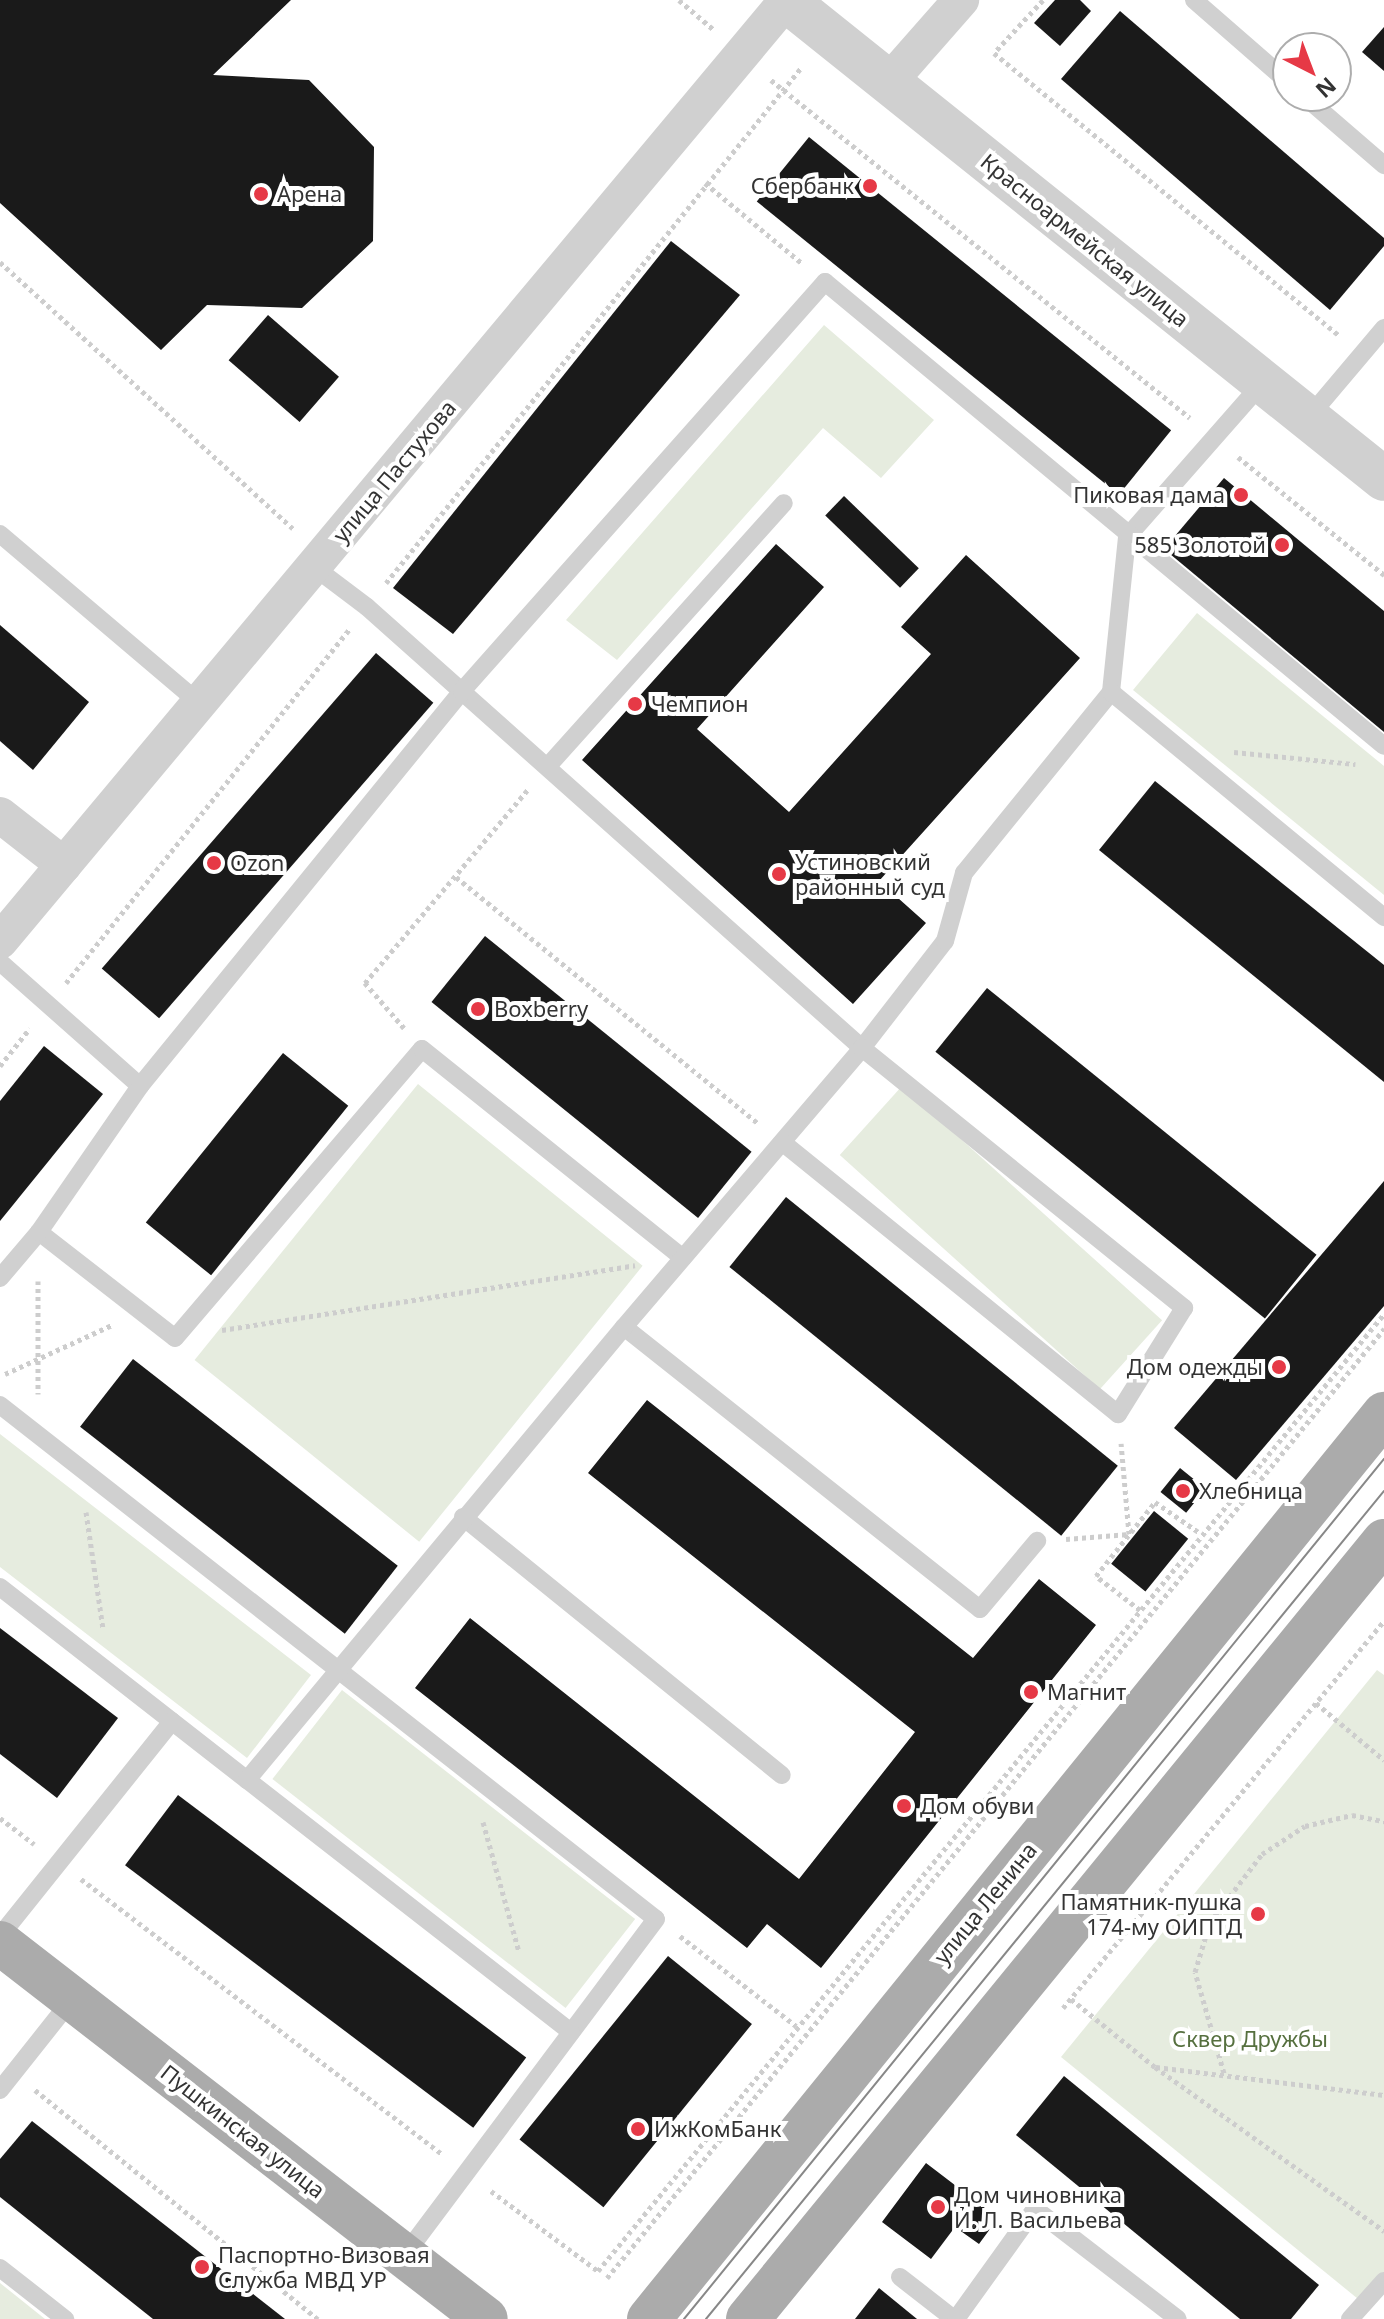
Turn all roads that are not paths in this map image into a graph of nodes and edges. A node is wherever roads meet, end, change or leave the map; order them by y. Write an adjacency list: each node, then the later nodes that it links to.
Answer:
1 (786, 0): 5 (street, Красноармейская улица); 15 (street, улица Пастухова)
2 (961, 0): 5 (street)
3 (1205, 4): 4 (lane)
4 (1272, 67)
5 (888, 83): 9 (street, Красноармейская улица)
6 (1323, 112): 7 (lane)
7 (1384, 165)
8 (1384, 328): 10 (lane)
9 (1263, 382): 10 (street, Красноармейская улица); 14 (lane)
10 (1308, 418): 11 (street, Красноармейская улица)
11 (1384, 479)
12 (784, 503): 20 (lane)
13 (0, 534): 18 (lane)
14 (1127, 537): 16 (lane); 17 (lane); 19 (lane)
15 (314, 567): 16 (lane); 18 (street, улица Пастухова)
16 (462, 691): 20 (lane); 27 (lane)
17 (1111, 692): 23 (lane); 26 (lane)
18 (199, 703): 22 (street, улица Пастухова)
19 (1384, 746)
20 (548, 766): 26 (lane)
21 (0, 815): 22 (street)
22 (64, 865): 24 (street, улица Пастухова)
23 (1384, 917)
24 (0, 941)
25 (0, 962): 27 (lane)
26 (862, 1048): 28 (lane); 28 (lane)
27 (140, 1086): 29 (lane)
28 (782, 1142): 30 (lane)
29 (39, 1232): 30 (lane); 31 (lane)
30 (683, 1258): 32 (lane)
31 (0, 1278)
32 (624, 1327): 35 (lane); 36 (lane)
33 (0, 1405): 39 (lane)
34 (1384, 1414): 54 (main road, улица Ленина)
35 (463, 1517): 39 (lane); 41 (lane)
36 (1037, 1541)
37 (1384, 1541): 55 (main road)
38 (0, 1587): 40 (lane)
39 (342, 1671): 42 (lane); 46 (lane)
40 (172, 1721): 42 (lane); 43 (lane)
41 (782, 1775)
42 (247, 1780): 46 (lane)
43 (0, 1936)
44 (0, 1943): 45 (main road, Пушкинская улица)
45 (72, 1999): 47 (lane); 48 (main road, Пушкинская улица)
46 (571, 2032): 48 (lane)
47 (0, 2090)
48 (405, 2256): 53 (main road, Пушкинская улица)
49 (0, 2268): 52 (lane)
50 (900, 2277): 56 (lane)
51 (1384, 2281): 58 (lane)
52 (65, 2319)
53 (486, 2319)
54 (649, 2319)
55 (748, 2319)
56 (955, 2319): 57 (lane)
57 (1178, 2319)
58 (1350, 2319)

